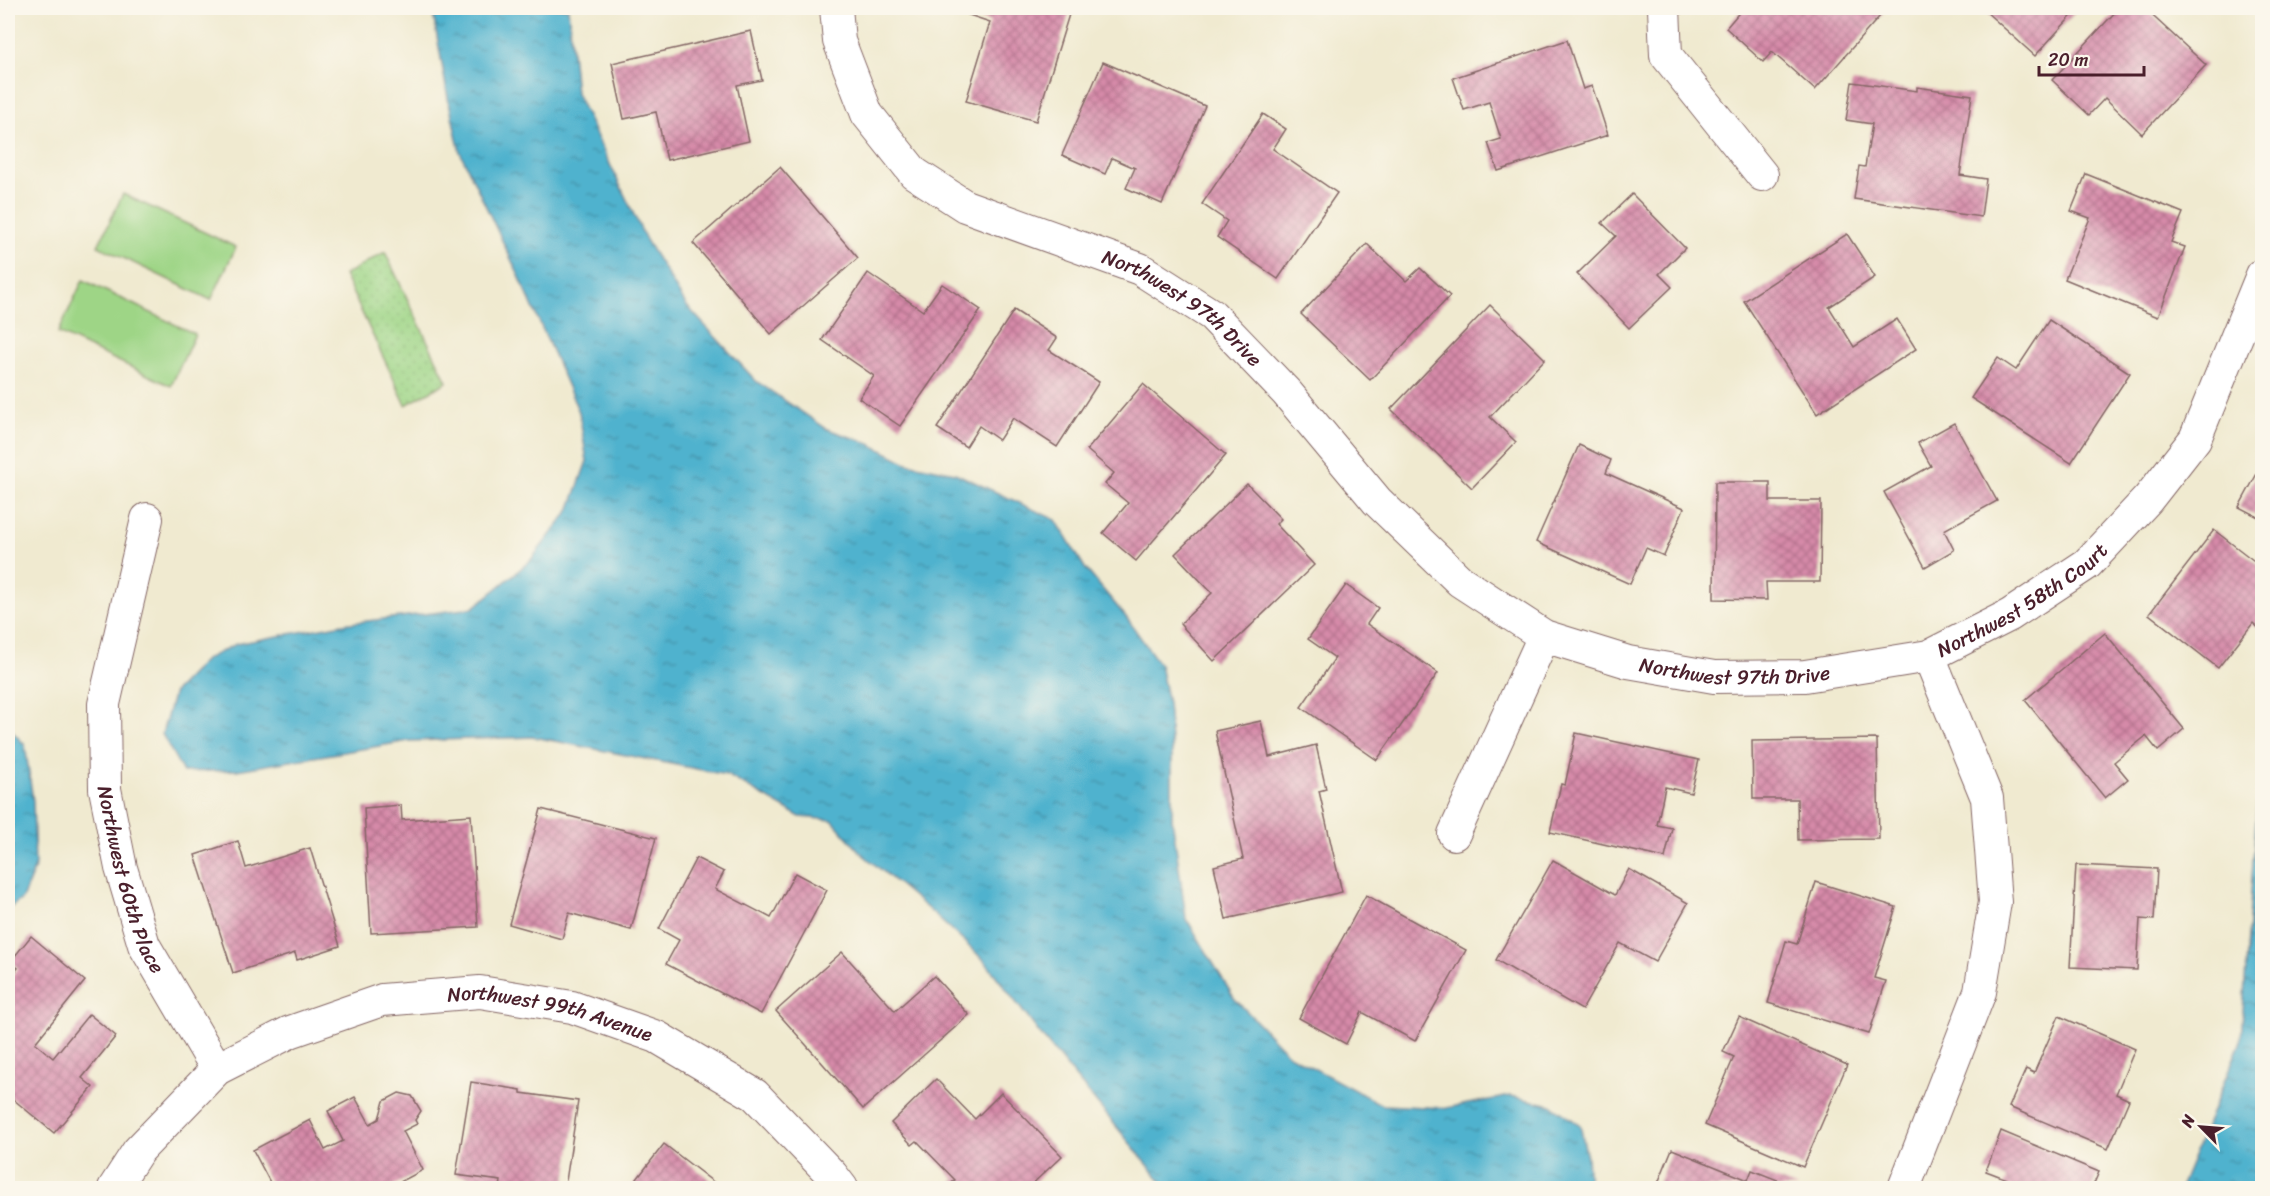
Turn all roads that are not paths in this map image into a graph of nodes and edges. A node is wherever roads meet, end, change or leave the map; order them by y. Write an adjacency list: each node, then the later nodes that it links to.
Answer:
1 (836, 8): 6 (street, Northwest 97th Drive)
2 (1664, 8): 3 (street)
3 (1762, 175)
4 (2262, 275): 7 (street, Northwest 58th Court)
5 (147, 519): 9 (street, Northwest 60th Place)
6 (1544, 636): 7 (street, Northwest 97th Drive); 8 (street)
7 (1929, 656): 12 (street, Northwest 58th Court)
8 (1454, 834)
9 (217, 1069): 10 (street); 11 (street, Northwest 99th Avenue)
10 (114, 1188)
11 (842, 1188)
12 (1904, 1188)

